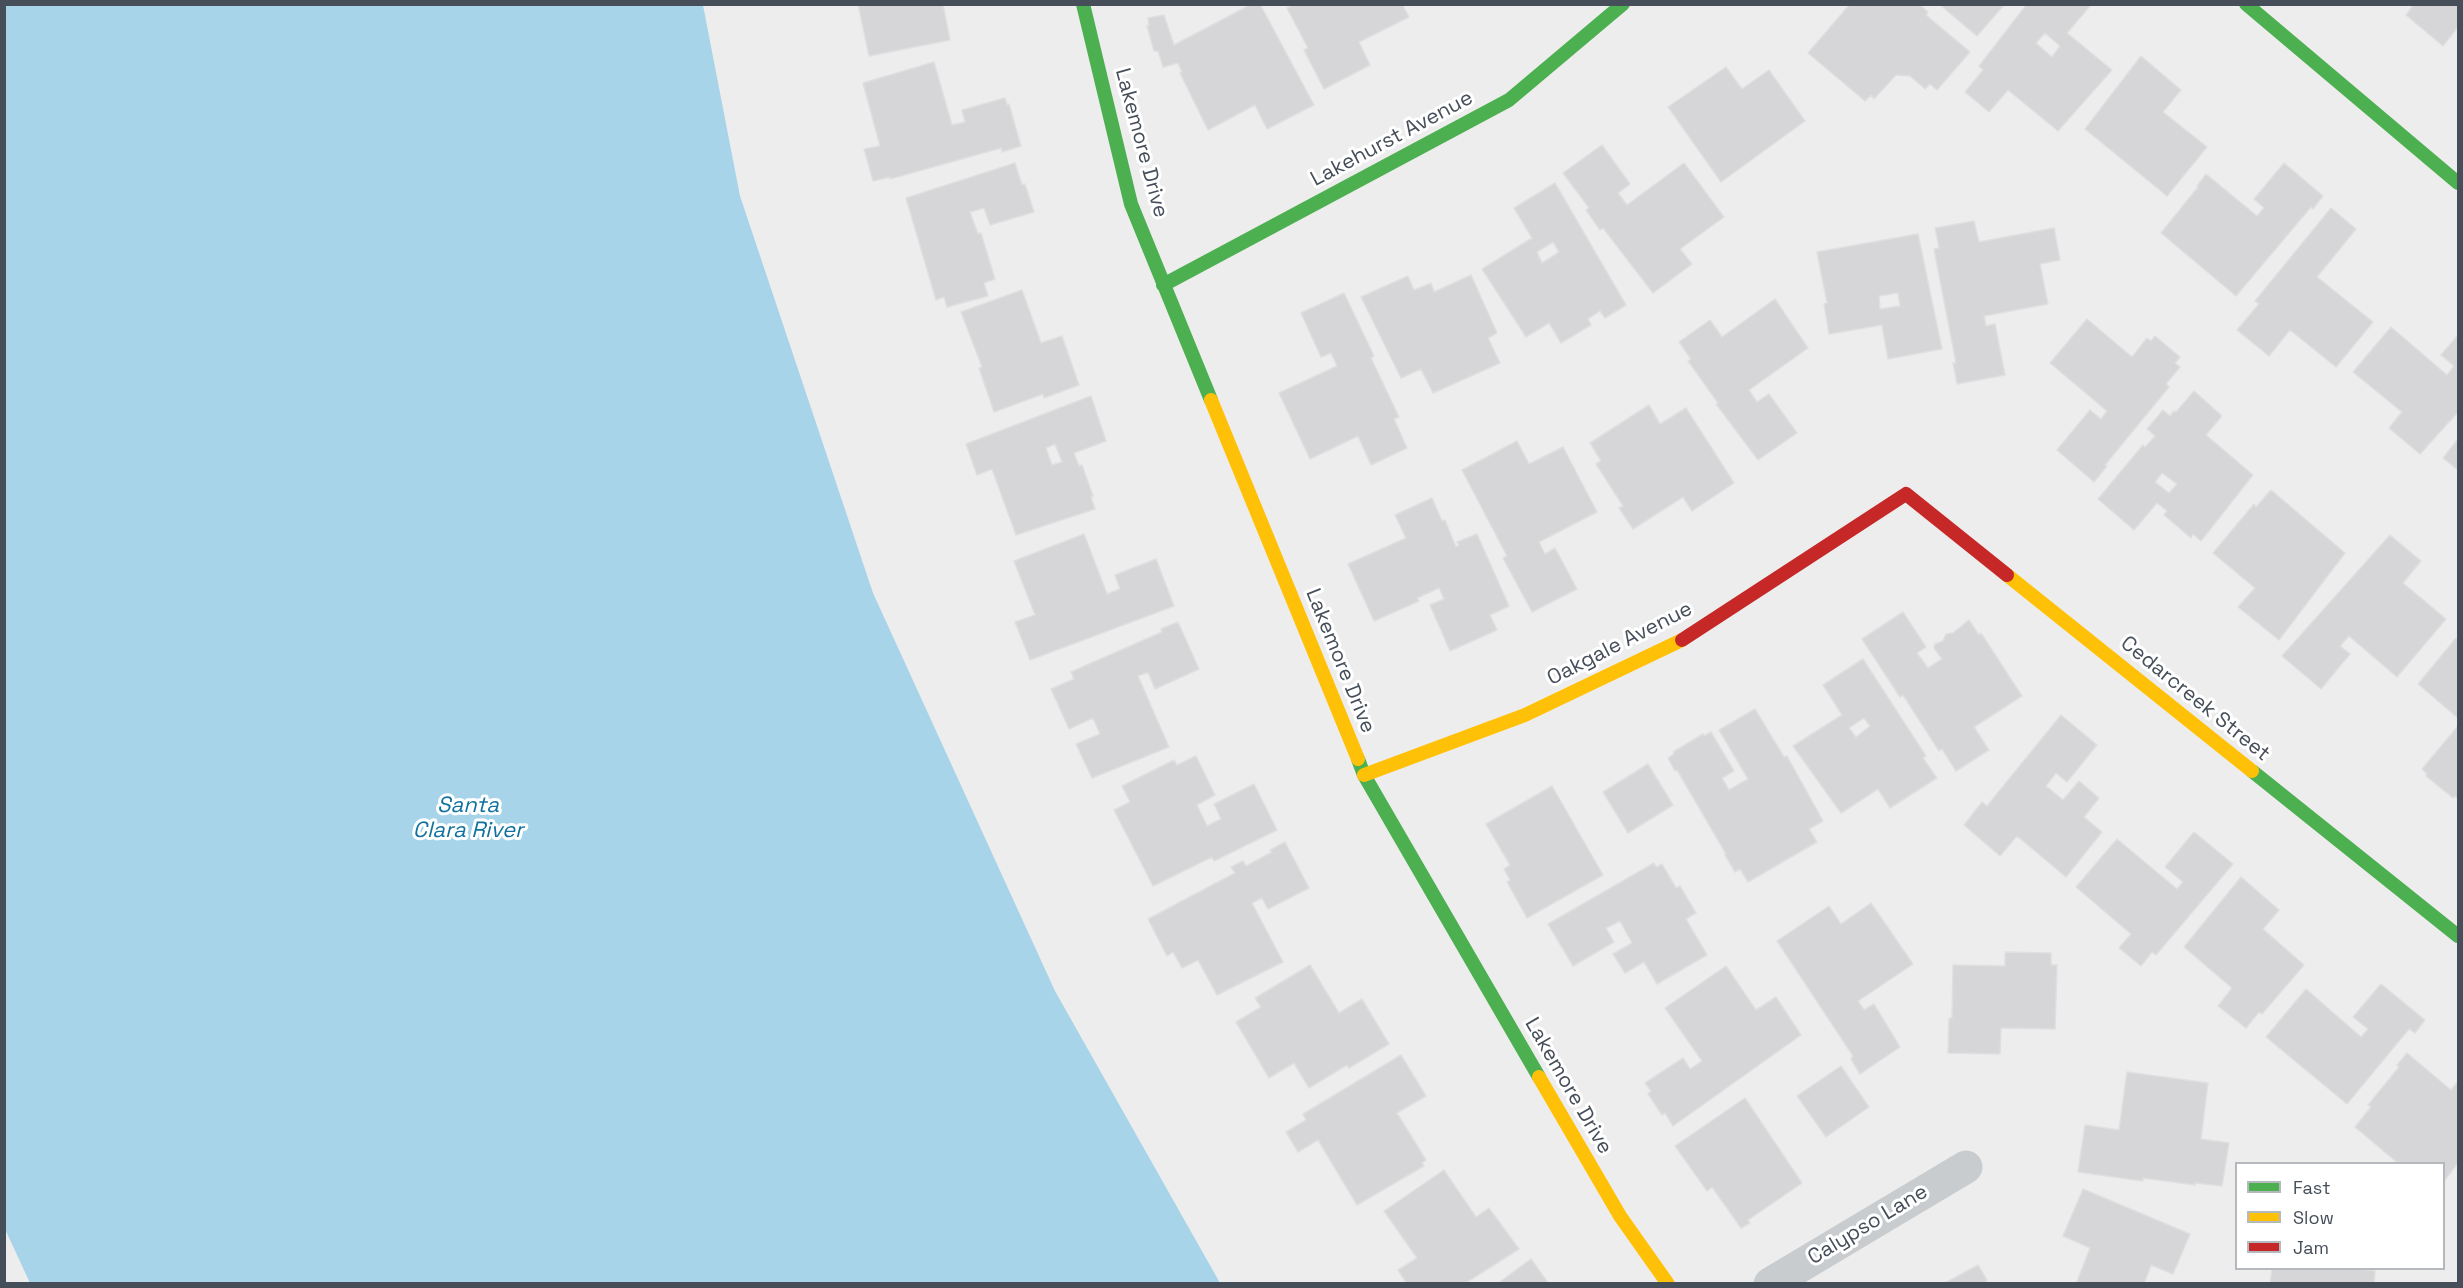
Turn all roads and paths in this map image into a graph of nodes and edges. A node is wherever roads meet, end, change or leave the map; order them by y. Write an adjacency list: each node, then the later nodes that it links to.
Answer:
1 (1083, 4): 5 (street, Lakemore Drive)
2 (1623, 4): 5 (street, Lakehurst Avenue)
3 (2246, 4): 4 (street)
4 (2458, 183)
5 (1163, 285): 7 (street, Lakemore Drive)
6 (1906, 494): 7 (street, Oakgale Avenue); 8 (street, Cedarcreek Street)
7 (1364, 775): 10 (street, Lakemore Drive)
8 (2458, 936)
9 (1966, 1167): 11 (street, Calypso Lane)
10 (1668, 1284)
11 (1770, 1284)

